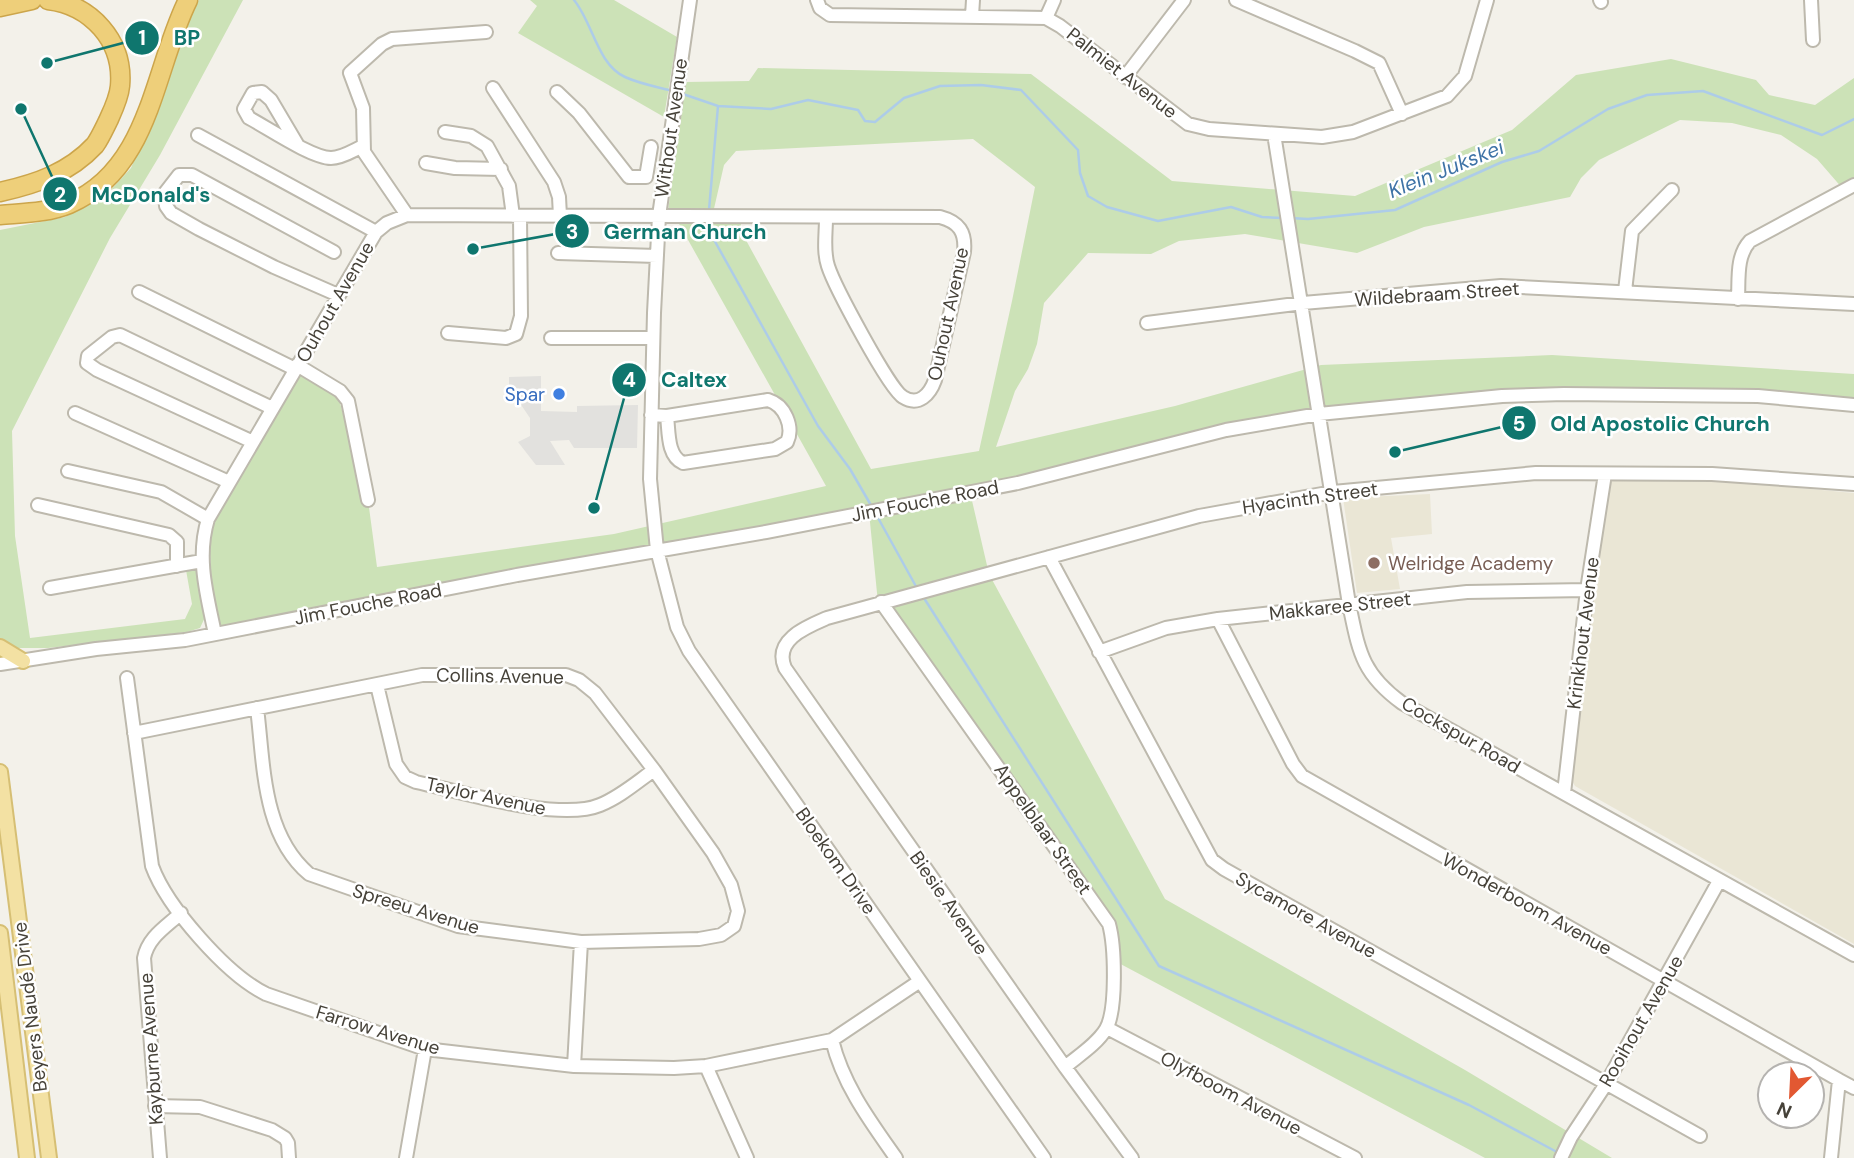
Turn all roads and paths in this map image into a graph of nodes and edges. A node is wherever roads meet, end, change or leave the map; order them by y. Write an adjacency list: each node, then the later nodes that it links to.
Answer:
1 (32, 0): 12 (highway)
2 (48, 0): 33 (highway)
3 (188, 0): 35 (highway)
4 (689, 0): 30 (street, Without Avenue)
5 (817, 0): 13 (street, Palmiet Avenue)
6 (973, 0): 13 (street)
7 (1054, 0): 14 (street)
8 (1184, 0): 17 (street)
9 (1236, 0): 20 (street)
10 (1487, 0): 20 (street, Palmiet Avenue)
11 (1811, 0): 16 (street)
12 (0, 7)
13 (972, 16): 14 (street, Palmiet Avenue)
14 (1046, 18): 17 (street, Palmiet Avenue)
15 (486, 32): 25 (street)
16 (1813, 40)
17 (1125, 77): 22 (street, Palmiet Avenue)
18 (493, 88): 37 (street)
19 (557, 92): 29 (street)
20 (1402, 114): 22 (street, Palmiet Avenue)
21 (445, 132): 28 (street)
22 (1274, 134): 48 (street, Cockspur Road)
23 (198, 135): 40 (street)
24 (297, 144): 24 (street); 25 (street)
25 (363, 146): 34 (street)
26 (651, 147): 29 (street)
27 (426, 163): 28 (street)
28 (501, 169): 36 (street)
29 (646, 177): 30 (street)
30 (664, 177): 38 (street, Without Avenue)
31 (1854, 185): 47 (street)
32 (1672, 190): 44 (street)
33 (0, 192)
34 (407, 215): 36 (street, Ouhout Avenue); 40 (street, Ouhout Avenue)
35 (4, 216)
36 (517, 216): 37 (street, Ouhout Avenue); 51 (street)
37 (560, 216): 38 (street, Ouhout Avenue)
38 (659, 216): 39 (street, Ouhout Avenue); 43 (street, Without Avenue)
39 (825, 218): 39 (street, Ouhout Avenue)
40 (376, 232): 46 (street, Ouhout Avenue)
41 (334, 252): 46 (street)
42 (558, 253): 43 (street)
43 (657, 256): 53 (street, Without Avenue)
44 (1625, 291): 47 (street, Wildebraam Street); 48 (street, Wildebraam Street)
45 (139, 292): 54 (street)
46 (338, 295): 54 (street, Ouhout Avenue)
47 (1738, 299): 49 (street, Wildebraam Street)
48 (1303, 303): 50 (street, Wildebraam Street); 58 (street, Cockspur Road)
49 (1854, 304)
50 (1147, 323)
51 (448, 333)
52 (551, 338): 53 (street)
53 (653, 338): 59 (street, Without Avenue)
54 (296, 367): 56 (street, Ouhout Avenue); 67 (street)
55 (1854, 405): 58 (street, Jim Fouche Road)
56 (272, 408): 61 (street, Ouhout Avenue); 61 (street)
57 (75, 413): 64 (street)
58 (1319, 414): 66 (street, Cockspur Road); 70 (street, Jim Fouche Road)
59 (651, 415): 60 (street); 70 (street, Without Avenue)
60 (667, 416): 60 (street)
61 (253, 442): 64 (street, Ouhout Avenue)
62 (68, 471): 69 (street)
63 (1605, 474): 65 (street, Hyacinth Street); 66 (street, Hyacinth Street); 75 (street, Krinkhout Avenue)
64 (229, 482): 69 (street, Ouhout Avenue)
65 (1854, 484)
66 (1332, 492): 71 (street, Hyacinth Street); 77 (street, Cockspur Road)
67 (368, 500)
68 (38, 505): 73 (street)
69 (208, 519): 72 (street, Ouhout Avenue)
70 (657, 550): 79 (street, Jim Fouche Road); 99 (street, Bloekom Drive)
71 (1049, 558): 76 (street, Hyacinth Street); 82 (street, Sycamore Avenue)
72 (202, 561): 73 (street); 79 (street, Ouhout Avenue)
73 (177, 566): 74 (street)
74 (50, 588)
75 (1587, 590): 77 (street, Makkaree Street); 91 (street, Krinkhout Avenue)
76 (881, 602): 80 (street, Hyacinth Street); 100 (street, Appelblaar Street)
77 (1349, 604): 78 (street, Makkaree Street); 91 (street, Cockspur Road)
78 (1218, 620): 82 (street, Makkaree Street); 98 (street, Wonderboom Avenue)
79 (215, 634): 83 (street, Jim Fouche Road)
80 (787, 642): 105 (street, Biesie Avenue)
81 (0, 647): 83 (main road)
82 (1099, 652): 107 (street, Sycamore Avenue)
83 (23, 661): 84 (street, Jim Fouche Road)
84 (0, 664)
85 (127, 678): 88 (street, Farrow Avenue)
86 (377, 685): 87 (street, Collins Avenue); 89 (street, Collins Avenue); 89 (street, Taylor Avenue)
87 (257, 708): 88 (street, Collins Avenue); 96 (street, Spreeu Avenue)
88 (134, 733): 93 (street, Farrow Avenue)
89 (654, 770): 94 (street, Collins Avenue)
90 (0, 772): 112 (main road, Beyers Naudé Drive)
91 (1564, 793): 92 (street, Cockspur Road)
92 (1719, 881): 97 (street, Cockspur Road); 98 (street, Rooihout Avenue)
93 (181, 913): 102 (street, Farrow Avenue); 109 (street, Kayburne Avenue)
94 (737, 919): 96 (street, Spreeu Avenue)
95 (0, 933): 111 (main road, Beyers Naudé Drive)
96 (581, 942): 103 (street)
97 (1854, 955)
98 (1665, 980): 106 (street, Wonderboom Avenue); 107 (street, Rooihout Avenue)
99 (920, 981): 101 (street, Farrow Avenue); 118 (street, Bloekom Drive)
100 (1107, 1028): 105 (street); 120 (street, Olyfboom Avenue)
101 (832, 1040): 104 (street, Farrow Avenue); 117 (street)
102 (425, 1049): 103 (street, Farrow Avenue); 115 (street)
103 (574, 1066): 104 (street, Farrow Avenue)
104 (706, 1066): 116 (street)
105 (1065, 1067): 119 (street, Biesie Avenue)
106 (1839, 1080): 108 (street, Wonderboom Avenue); 122 (street)
107 (1606, 1084): 110 (street, Sycamore Avenue); 121 (street, Rooihout Avenue)
108 (1854, 1088)
109 (155, 1106): 113 (street, Kayburne Avenue); 114 (street)
110 (1700, 1136)
111 (27, 1158)
112 (49, 1158)
113 (160, 1158)
114 (289, 1158)
115 (406, 1158)
116 (747, 1158)
117 (896, 1158)
118 (1044, 1158)
119 (1132, 1158)
120 (1354, 1158)
121 (1561, 1158)
122 (1831, 1158)

